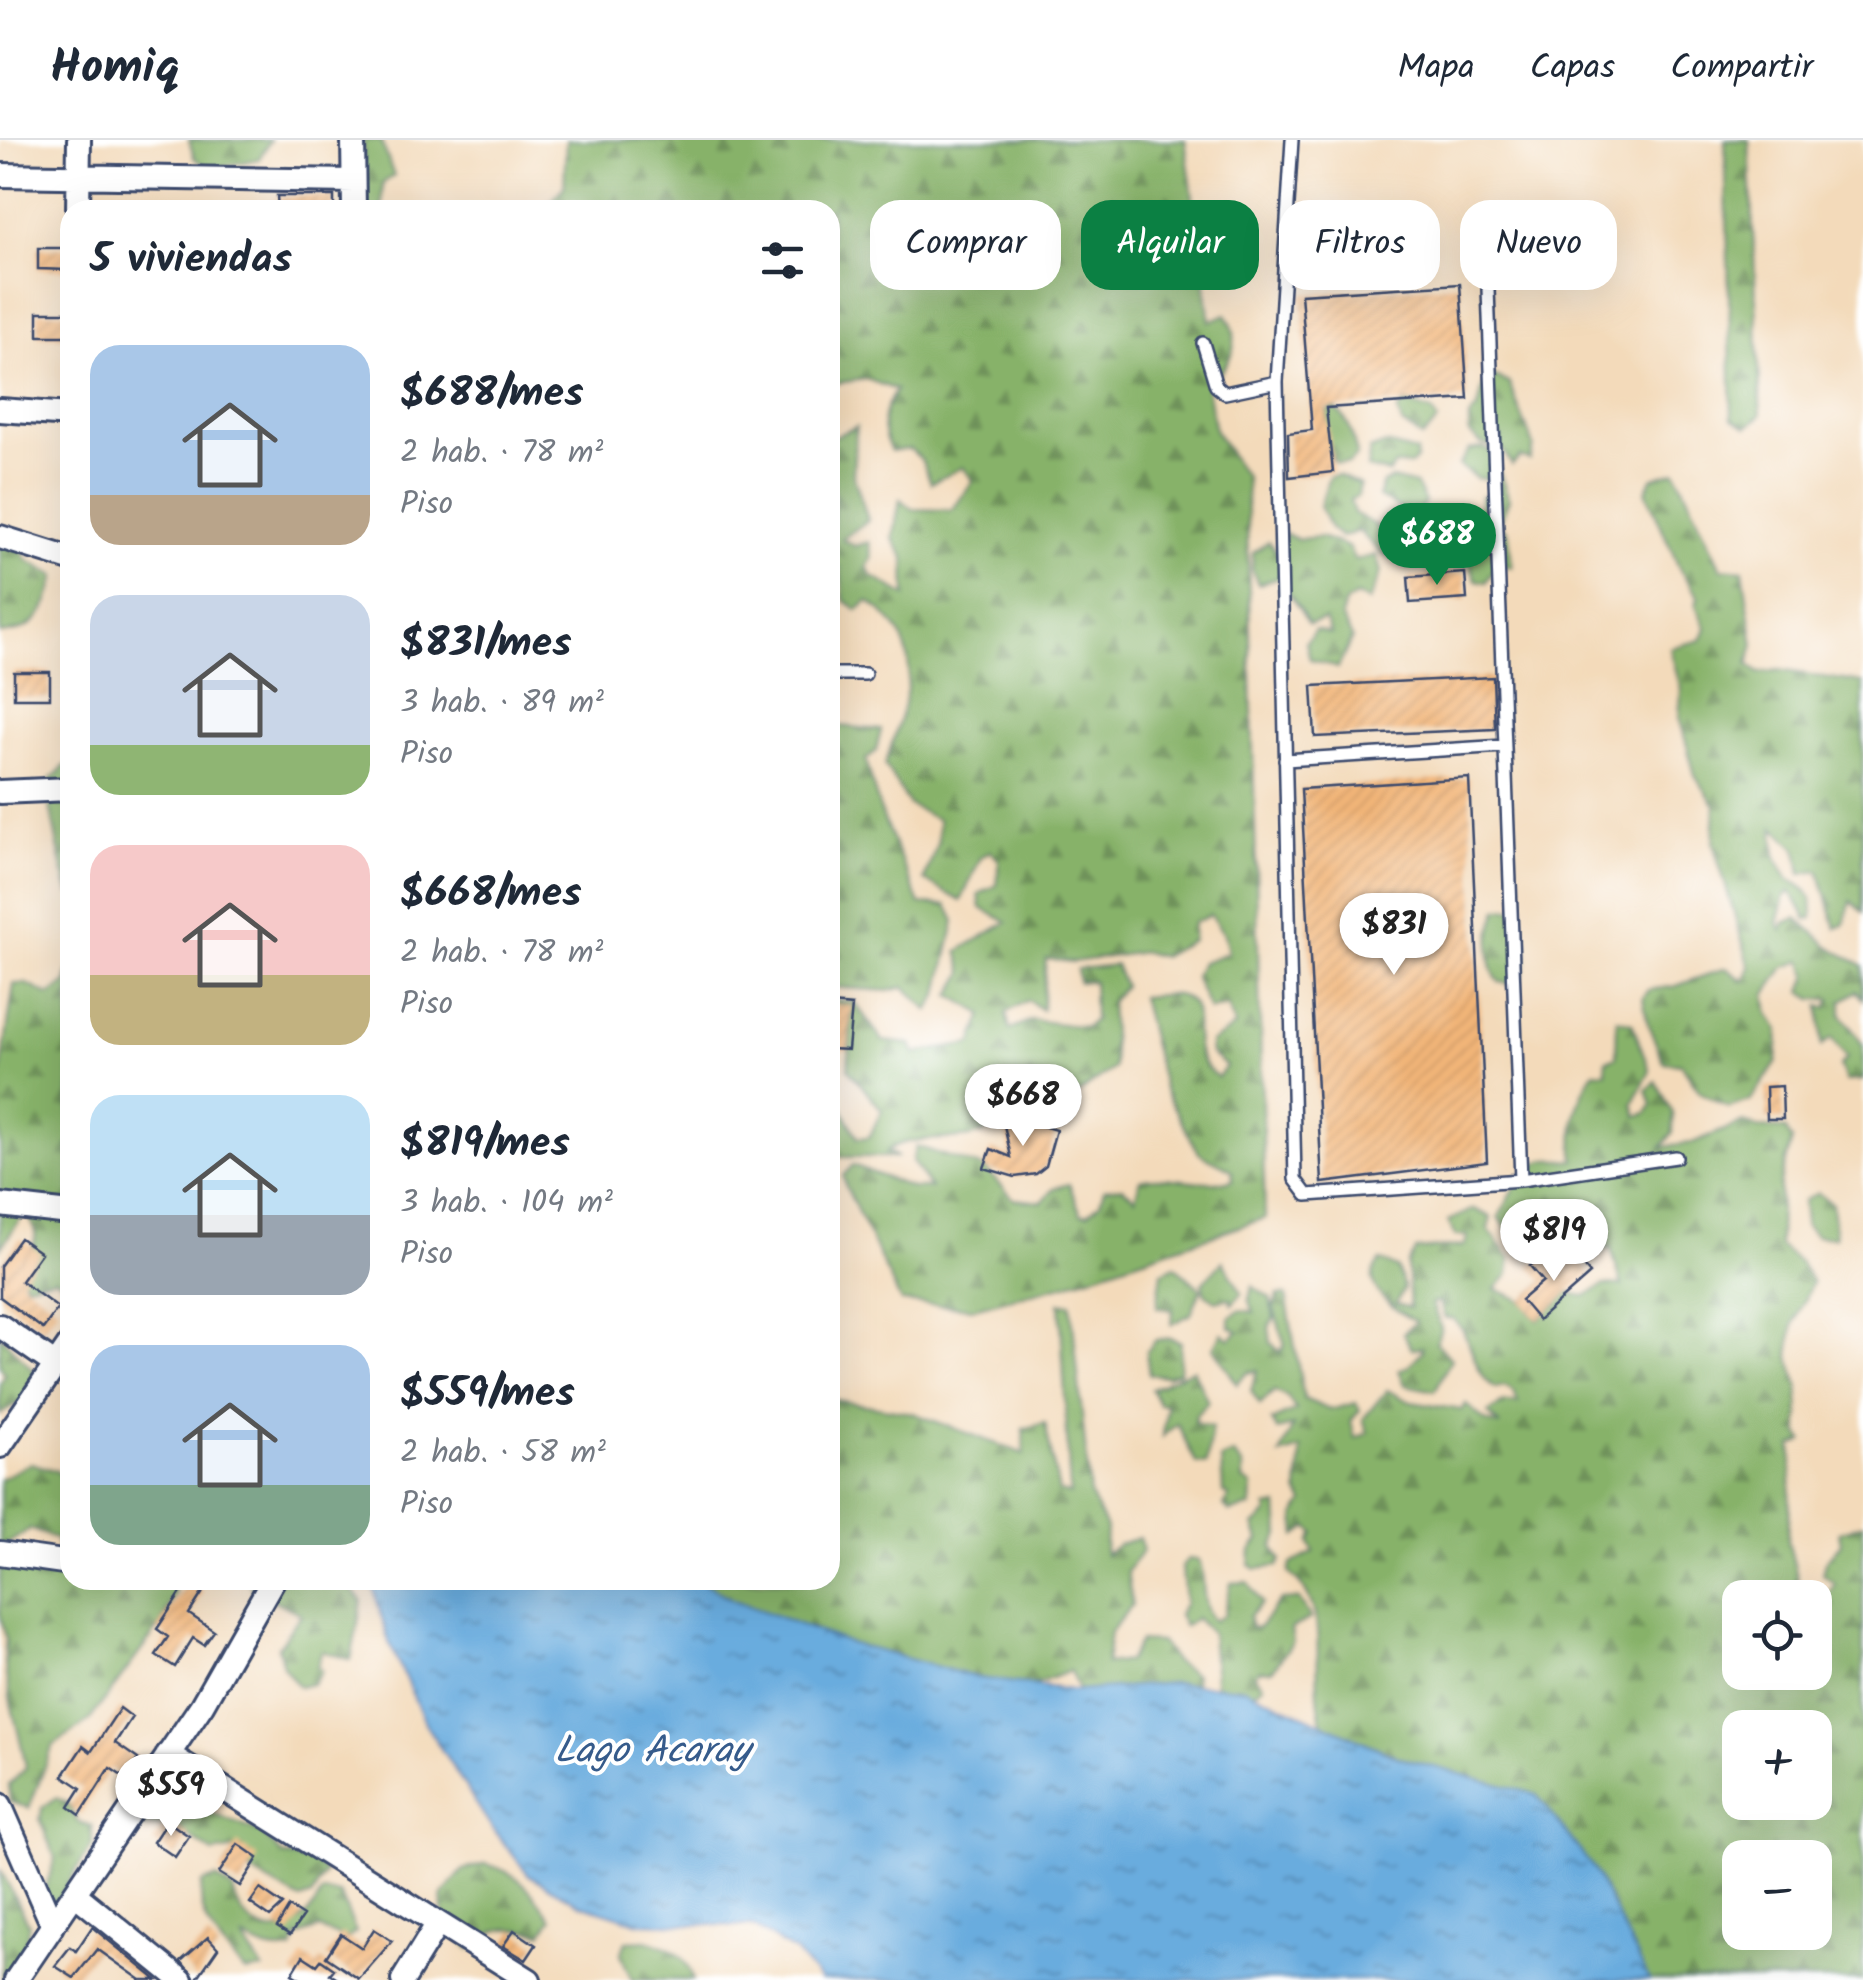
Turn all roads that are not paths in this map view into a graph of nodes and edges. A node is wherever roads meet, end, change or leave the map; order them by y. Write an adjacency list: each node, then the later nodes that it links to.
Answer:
1 (79, 140): 5 (street)
2 (354, 140): 6 (street)
3 (1292, 140): 11 (lane)
4 (0, 174): 5 (street)
5 (79, 174): 6 (street); 7 (street)
6 (354, 180): 8 (street)
7 (78, 200)
8 (354, 200)
9 (1488, 290): 18 (lane)
10 (1202, 343): 11 (lane)
11 (1276, 382): 19 (lane)
12 (0, 410): 13 (street)
13 (60, 414)
14 (0, 537): 15 (street)
15 (60, 556)
16 (840, 674): 17 (lane)
17 (866, 674)
18 (1504, 746): 19 (lane); 23 (lane)
19 (1284, 760): 23 (lane)
20 (60, 789): 21 (street)
21 (0, 792)
22 (1676, 1157): 23 (lane)
23 (1521, 1180)
24 (0, 1205): 25 (street)
25 (60, 1212)
26 (0, 1326): 28 (street)
27 (60, 1359): 28 (street)
28 (56, 1365): 29 (street)
29 (0, 1446)
30 (0, 1553): 31 (street)
31 (60, 1562)
32 (267, 1590): 33 (street)
33 (168, 1754): 35 (street); 36 (street)
34 (0, 1805): 37 (street)
35 (75, 1894): 37 (street); 39 (street)
36 (438, 1923): 40 (street); 41 (street)
37 (53, 1926): 38 (street)
38 (16, 1980)
39 (180, 1980)
40 (403, 1980)
41 (530, 1980)

